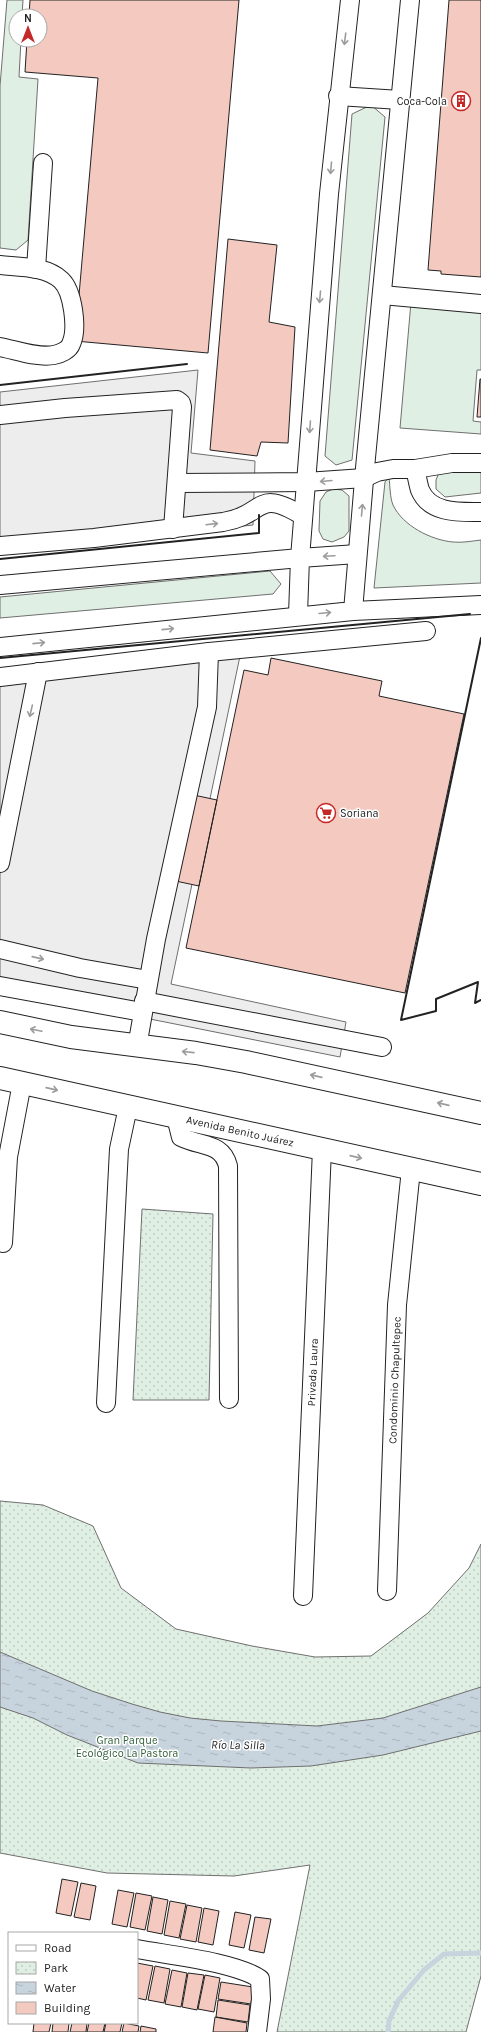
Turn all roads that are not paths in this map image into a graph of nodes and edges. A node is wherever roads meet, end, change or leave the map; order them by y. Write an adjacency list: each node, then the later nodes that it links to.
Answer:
1 (350, 0): 3 (street, one-way to 3)
2 (410, 0): 4 (street)
3 (338, 96): 4 (street); 15 (street, one-way to 15)
4 (400, 100): 8 (street)
5 (43, 163): 7 (street)
6 (0, 265): 7 (street)
7 (36, 269): 10 (street)
8 (382, 295): 9 (street); 14 (street)
9 (481, 304)
10 (0, 346)
11 (0, 415): 16 (street)
12 (481, 463): 13 (street)
13 (415, 469): 14 (street); 19 (street)
14 (364, 478): 15 (street, one-way to 15); 23 (street, one-way to 14)
15 (306, 482): 17 (street); 20 (street)
16 (177, 483): 17 (street); 21 (street)
17 (261, 484): 18 (street)
18 (261, 505): 20 (street); 21 (street, one-way to 18)
19 (481, 512)
20 (304, 516): 24 (street)
21 (173, 529): 22 (street)
22 (0, 546)
23 (357, 554): 24 (street, one-way to 24); 27 (street)
24 (300, 558): 25 (street); 28 (street)
25 (0, 586)
26 (481, 605): 27 (street)
27 (353, 611): 28 (street, one-way to 27)
28 (298, 615): 30 (street, one-way to 28)
29 (426, 631): 31 (street)
30 (0, 647)
31 (209, 652): 32 (street); 36 (street)
32 (38, 672): 33 (street); 34 (street, one-way to 34)
33 (0, 677)
34 (0, 863)
35 (0, 949): 36 (street, one-way to 36)
36 (148, 980): 38 (street)
37 (0, 986): 38 (street)
38 (143, 1006): 40 (street); 41 (street)
39 (0, 1022): 40 (main road, one-way to 39)
40 (137, 1047): 45 (main road, one-way to 40)
41 (382, 1047)
42 (0, 1078): 43 (main road, Avenida Benito Juárez)
43 (22, 1083): 44 (main road, Avenida Benito Juárez, one-way to 44); 50 (street)
44 (128, 1107): 46 (main road, Avenida Benito Juárez); 52 (street)
45 (481, 1113)
46 (186, 1120): 47 (main road, Avenida Benito Juárez); 51 (street)
47 (322, 1149): 48 (main road, Avenida Benito Juárez, one-way to 48); 54 (street, Privada Laura)
48 (411, 1169): 49 (main road, Avenida Benito Juárez); 53 (street, Condominio Chapultepec)
49 (481, 1184)
50 (3, 1243)
51 (229, 1399)
52 (106, 1403)
53 (387, 1591)
54 (303, 1596)
55 (138, 1949): 56 (street)
56 (257, 2032)

